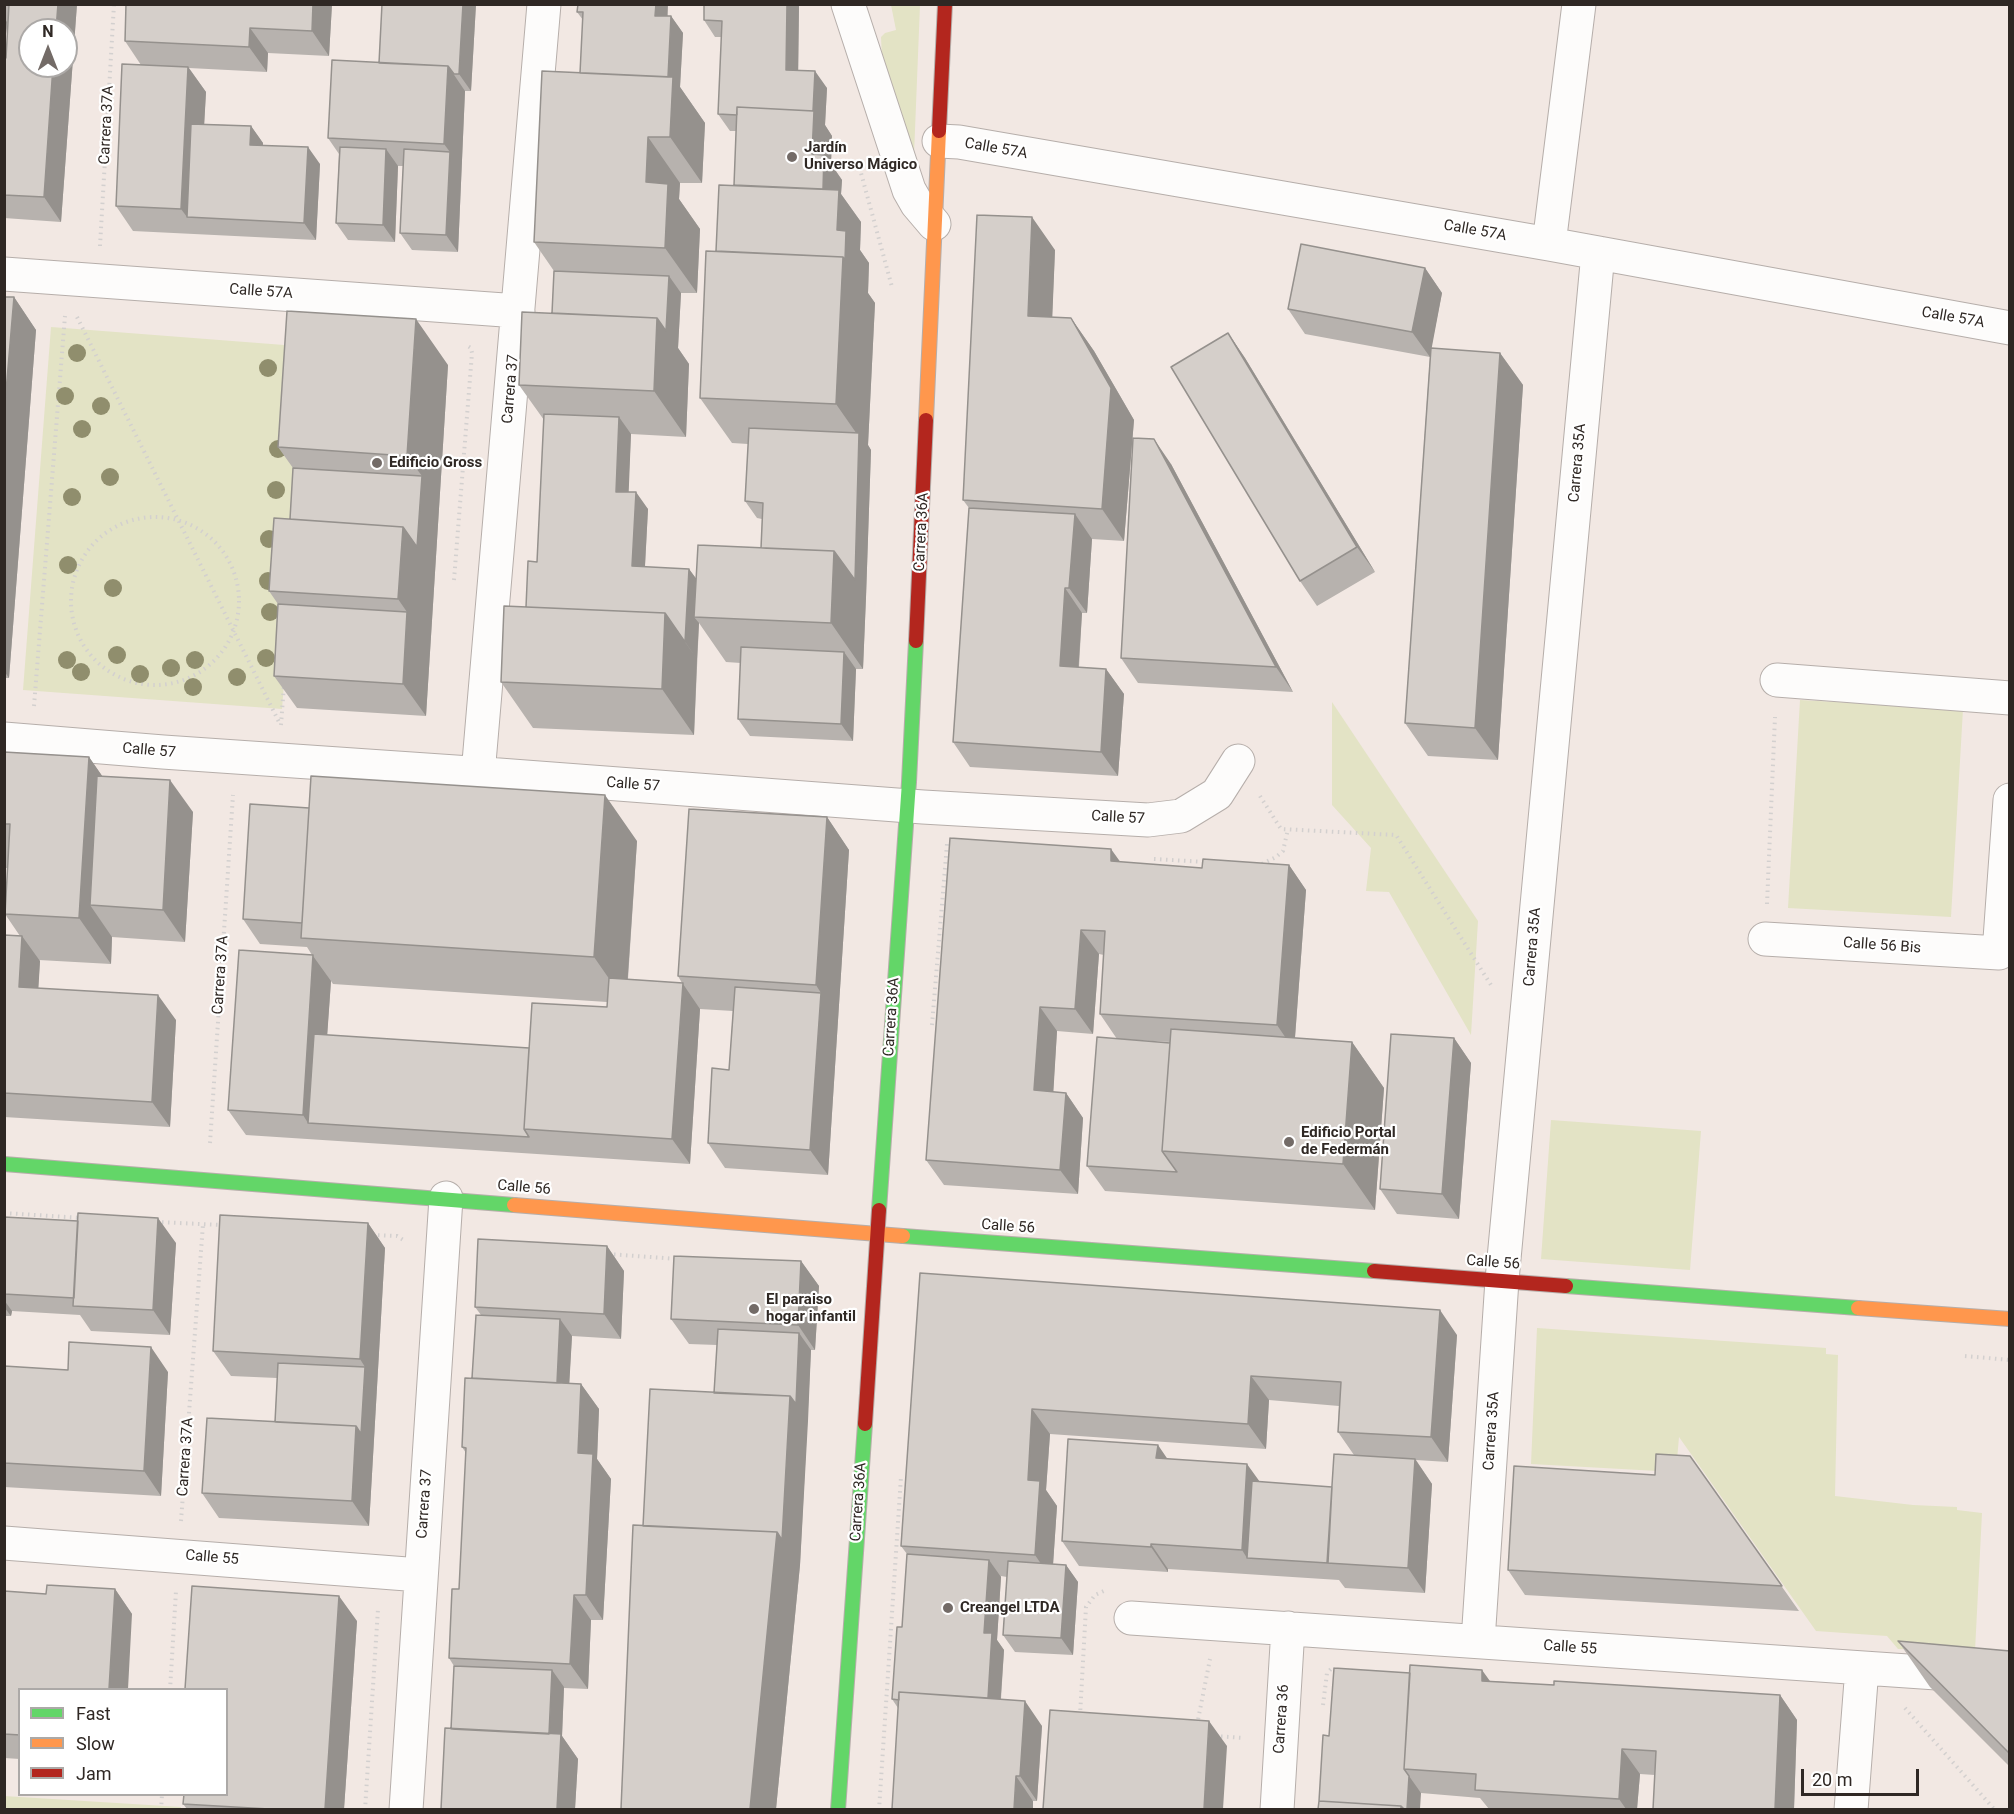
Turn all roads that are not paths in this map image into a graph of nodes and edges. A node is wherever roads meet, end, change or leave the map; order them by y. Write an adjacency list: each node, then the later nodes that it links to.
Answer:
1 (544, 4): 10 (street, Carrera 37)
2 (848, 4): 6 (street)
3 (945, 4): 5 (street, Carrera 36A)
4 (1580, 4): 7 (street)
5 (939, 141): 6 (street, Carrera 36A); 7 (street, Calle 57A)
6 (934, 224): 17 (street, Carrera 36A)
7 (1549, 244): 8 (street, Calle 57A)
8 (1598, 253): 11 (street, Calle 57A); 23 (street, Carrera 35A)
9 (4, 274): 10 (street, Calle 57A)
10 (518, 311): 16 (street, Carrera 37)
11 (2010, 328)
12 (1777, 680): 13 (street)
13 (2010, 698)
14 (4, 739): 16 (street, Calle 57)
15 (1238, 761): 17 (street, Calle 57)
16 (478, 774): 17 (street, Calle 57)
17 (907, 806): 22 (street, Carrera 36A)
18 (2009, 813): 19 (street, Calle 56 Bis)
19 (1765, 939)
20 (4, 1164): 21 (street, Calle 56)
21 (446, 1198): 22 (street, Calle 56); 26 (street, Carrera 37)
22 (877, 1234): 23 (street, Calle 56); 33 (street, Carrera 36A)
23 (1502, 1281): 24 (street, Calle 56); 29 (street, Carrera 35A)
24 (2010, 1319)
25 (4, 1543): 26 (street, Calle 55)
26 (420, 1575): 32 (street, Carrera 37)
27 (1131, 1618): 28 (street, Calle 55)
28 (1288, 1628): 29 (street, Calle 55); 34 (street, Carrera 36)
29 (1478, 1641): 31 (street, Calle 55)
30 (2010, 1678): 31 (street, Calle 55)
31 (1861, 1680): 35 (street)
32 (406, 1809)
33 (838, 1809)
34 (1276, 1809)
35 (1851, 1809)

